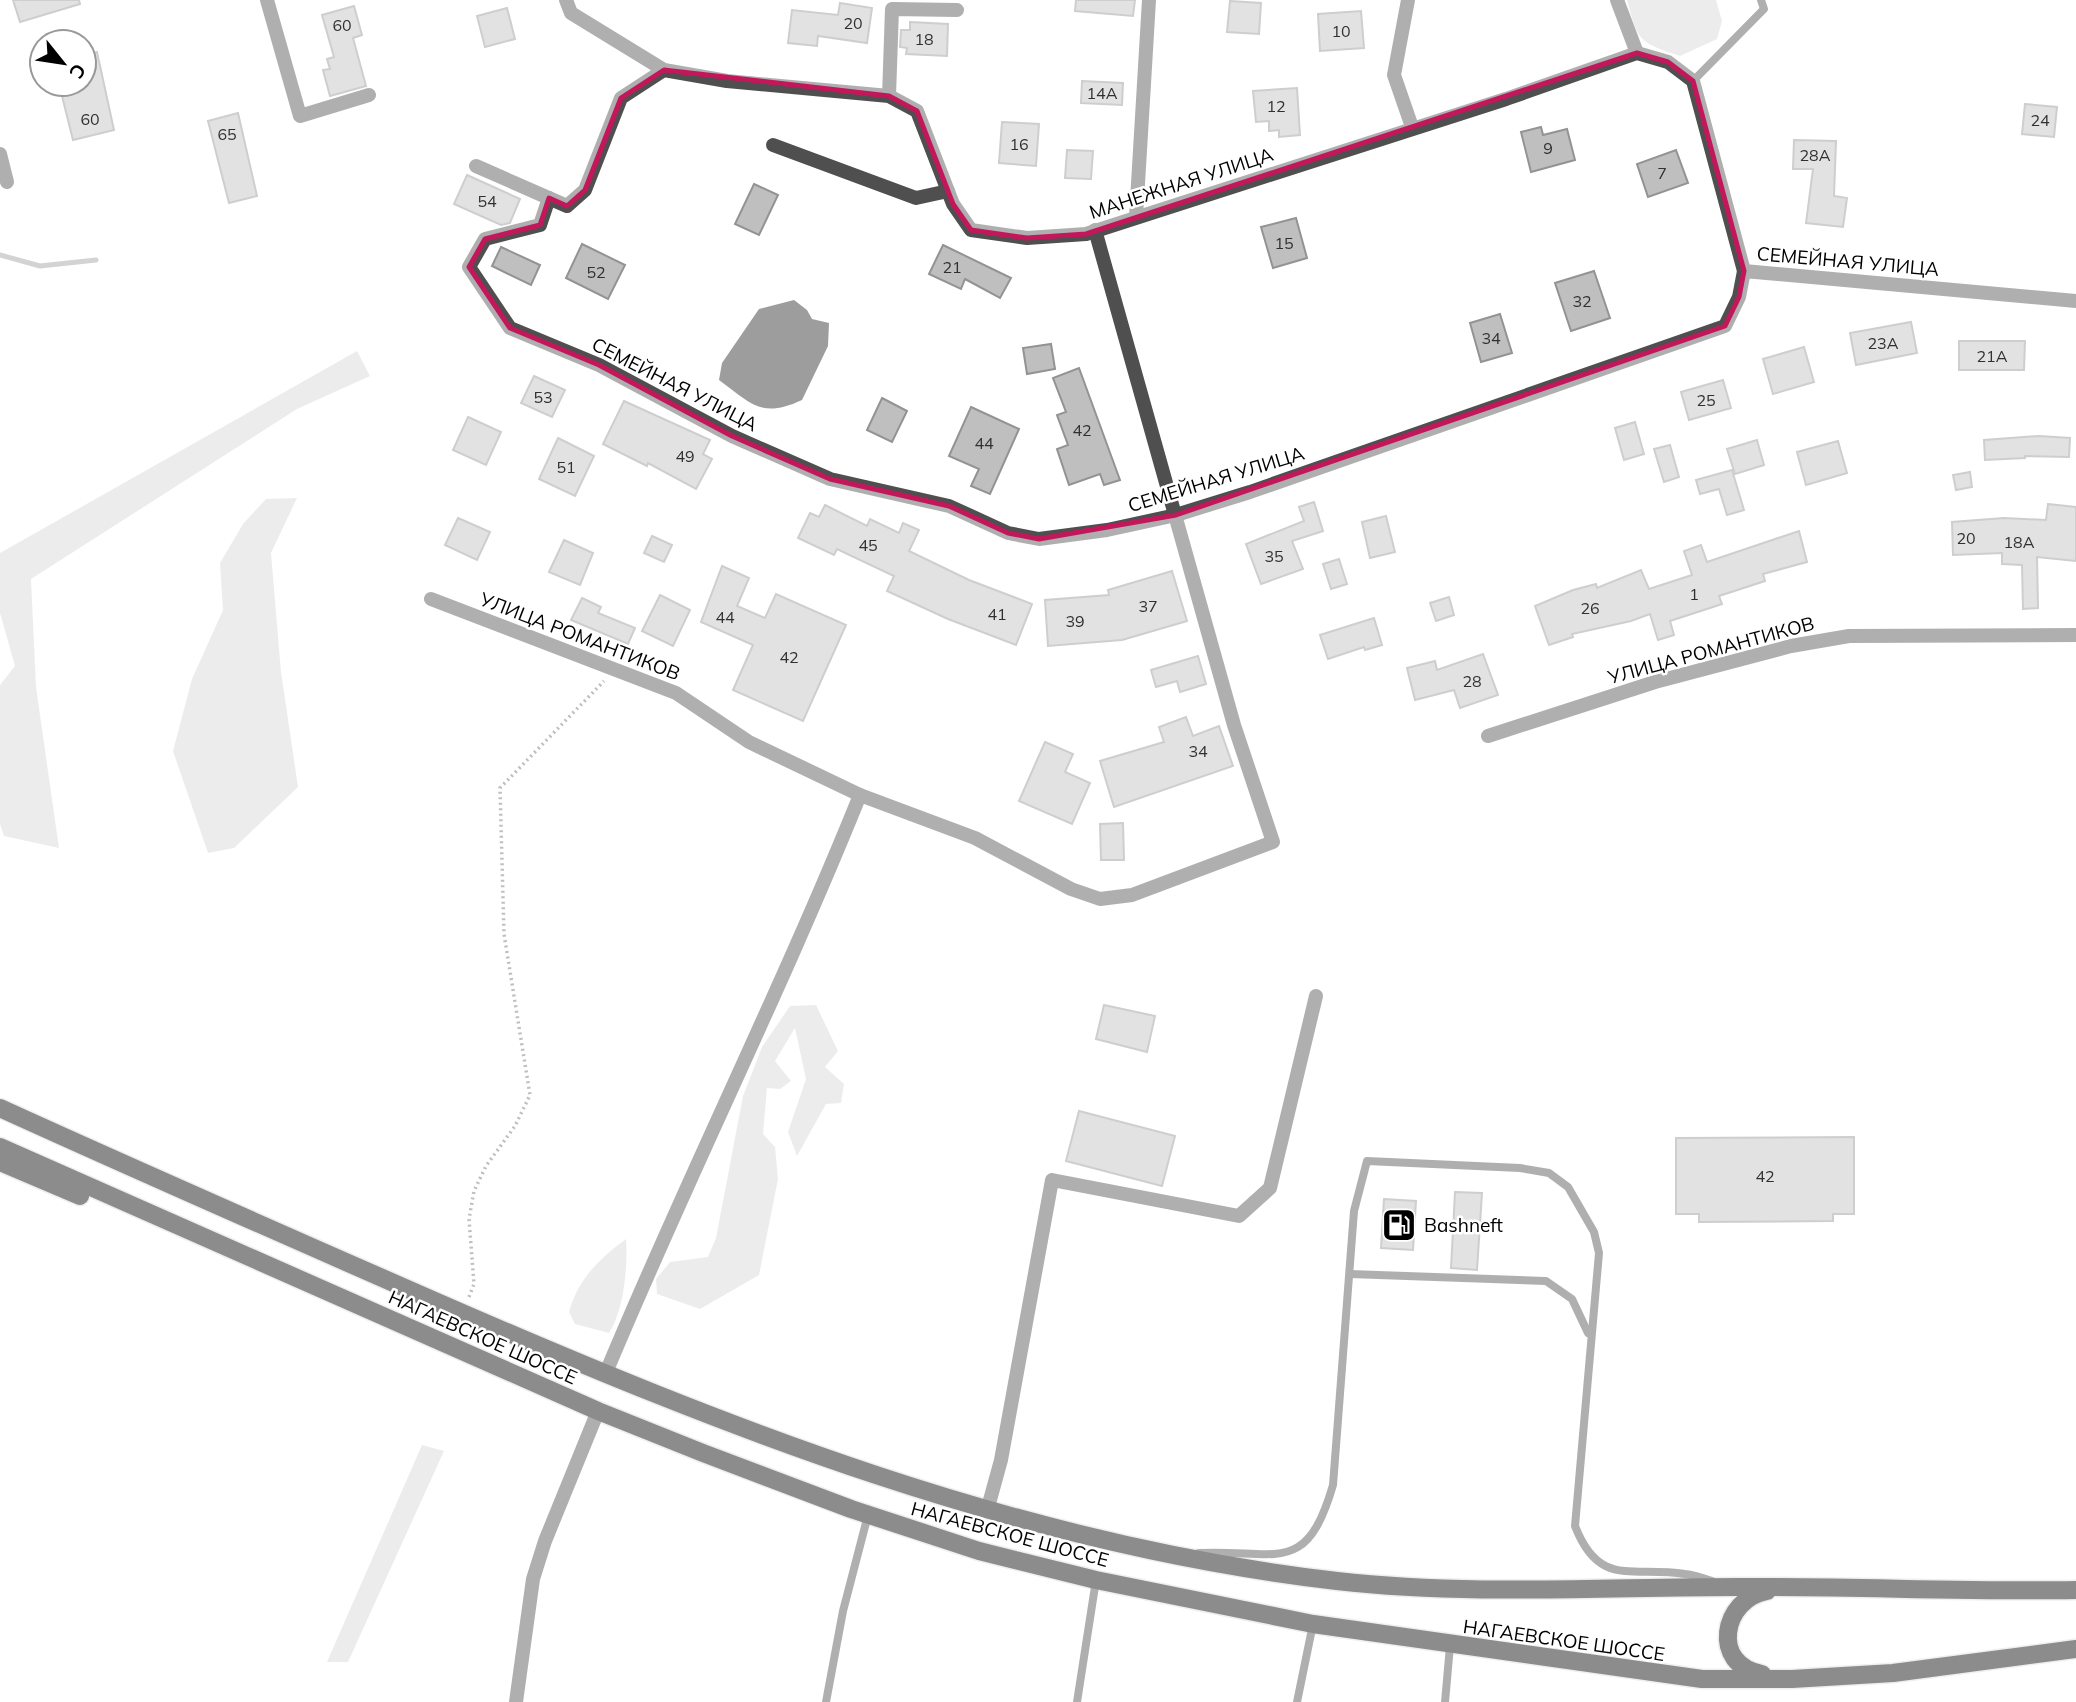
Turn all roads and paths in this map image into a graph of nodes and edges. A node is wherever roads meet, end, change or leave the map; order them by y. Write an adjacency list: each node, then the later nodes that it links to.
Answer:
1 (267, 0): 11 (street)
2 (566, 0): 9 (street, МАНЕЖНАЯ УЛИЦА)
3 (1149, 0): 20 (street)
4 (1408, 0): 13 (street)
5 (1617, 0): 8 (street)
6 (1760, 0): 10 (lane)
7 (957, 10): 12 (street)
8 (1637, 53): 10 (street); 13 (street, МАНЕЖНАЯ УЛИЦА)
9 (664, 70): 12 (street, МАНЕЖНАЯ УЛИЦА); 19 (street)
10 (1693, 81): 22 (street)
11 (369, 95)
12 (889, 96): 18 (street, МАНЕЖНАЯ УЛИЦА)
13 (1412, 127): 20 (street, МАНЕЖНАЯ УЛИЦА)
14 (773, 145): 18 (street)
15 (0, 154): 17 (street)
16 (476, 166): 19 (street)
17 (7, 182)
18 (948, 191): 21 (street, МАНЕЖНАЯ УЛИЦА)
19 (549, 198): 24 (street, СЕМЕЙНАЯ УЛИЦА)
20 (1136, 217): 21 (street, МАНЕЖНАЯ УЛИЦА)
21 (1096, 230): 24 (street)
22 (1744, 271): 23 (street, СЕМЕЙНАЯ УЛИЦА); 24 (street, СЕМЕЙНАЯ УЛИЦА)
23 (2076, 302)
24 (1176, 514): 29 (street, УЛИЦА РОМАНТИКОВ)
25 (431, 599): 27 (street, УЛИЦА РОМАНТИКОВ)
26 (2076, 635): 28 (street, УЛИЦА РОМАНТИКОВ)
27 (615, 669): 29 (street, УЛИЦА РОМАНТИКОВ); 37 (path)
28 (1488, 736)
29 (860, 795): 40 (street)
30 (1315, 996): 42 (street)
31 (0, 1098): 35 (main road)
32 (0, 1108): 35 (main road, НАГАЕВСКОЕ ШОССЕ)
33 (0, 1147): 39 (main road, НАГАЕВСКОЕ ШОССЕ)
34 (0, 1162): 39 (main road)
35 (149, 1176): 37 (main road, НАГАЕВСКОЕ ШОССЕ)
36 (1350, 1273): 38 (lane); 38 (lane); 44 (lane)
37 (463, 1313): 40 (main road, НАГАЕВСКОЕ ШОССЕ)
38 (1590, 1336): 46 (lane)
39 (443, 1343): 41 (main road, НАГАЕВСКОЕ ШОССЕ)
40 (605, 1375): 42 (main road, НАГАЕВСКОЕ ШОССЕ)
41 (598, 1411): 43 (main road, НАГАЕВСКОЕ ШОССЕ); 53 (street)
42 (987, 1511): 44 (main road, НАГАЕВСКОЕ ШОССЕ)
43 (868, 1515): 45 (main road, НАГАЕВСКОЕ ШОССЕ); 54 (lane)
44 (1171, 1555): 46 (main road, НАГАЕВСКОЕ ШОССЕ)
45 (1096, 1580): 49 (main road, НАГАЕВСКОЕ ШОССЕ); 55 (lane)
46 (1735, 1587): 47 (main road, НАГАЕВСКОЕ ШОССЕ)
47 (1794, 1587): 48 (main road, НАГАЕВСКОЕ ШОССЕ); 52 (main road)
48 (2076, 1590)
49 (1313, 1624): 50 (main road, НАГАЕВСКОЕ ШОССЕ); 56 (lane)
50 (1450, 1646): 52 (main road, НАГАЕВСКОЕ ШОССЕ); 57 (lane)
51 (2076, 1649): 52 (main road, НАГАЕВСКОЕ ШОССЕ)
52 (1792, 1679)
53 (516, 1702)
54 (826, 1702)
55 (1077, 1702)
56 (1297, 1702)
57 (1445, 1702)

